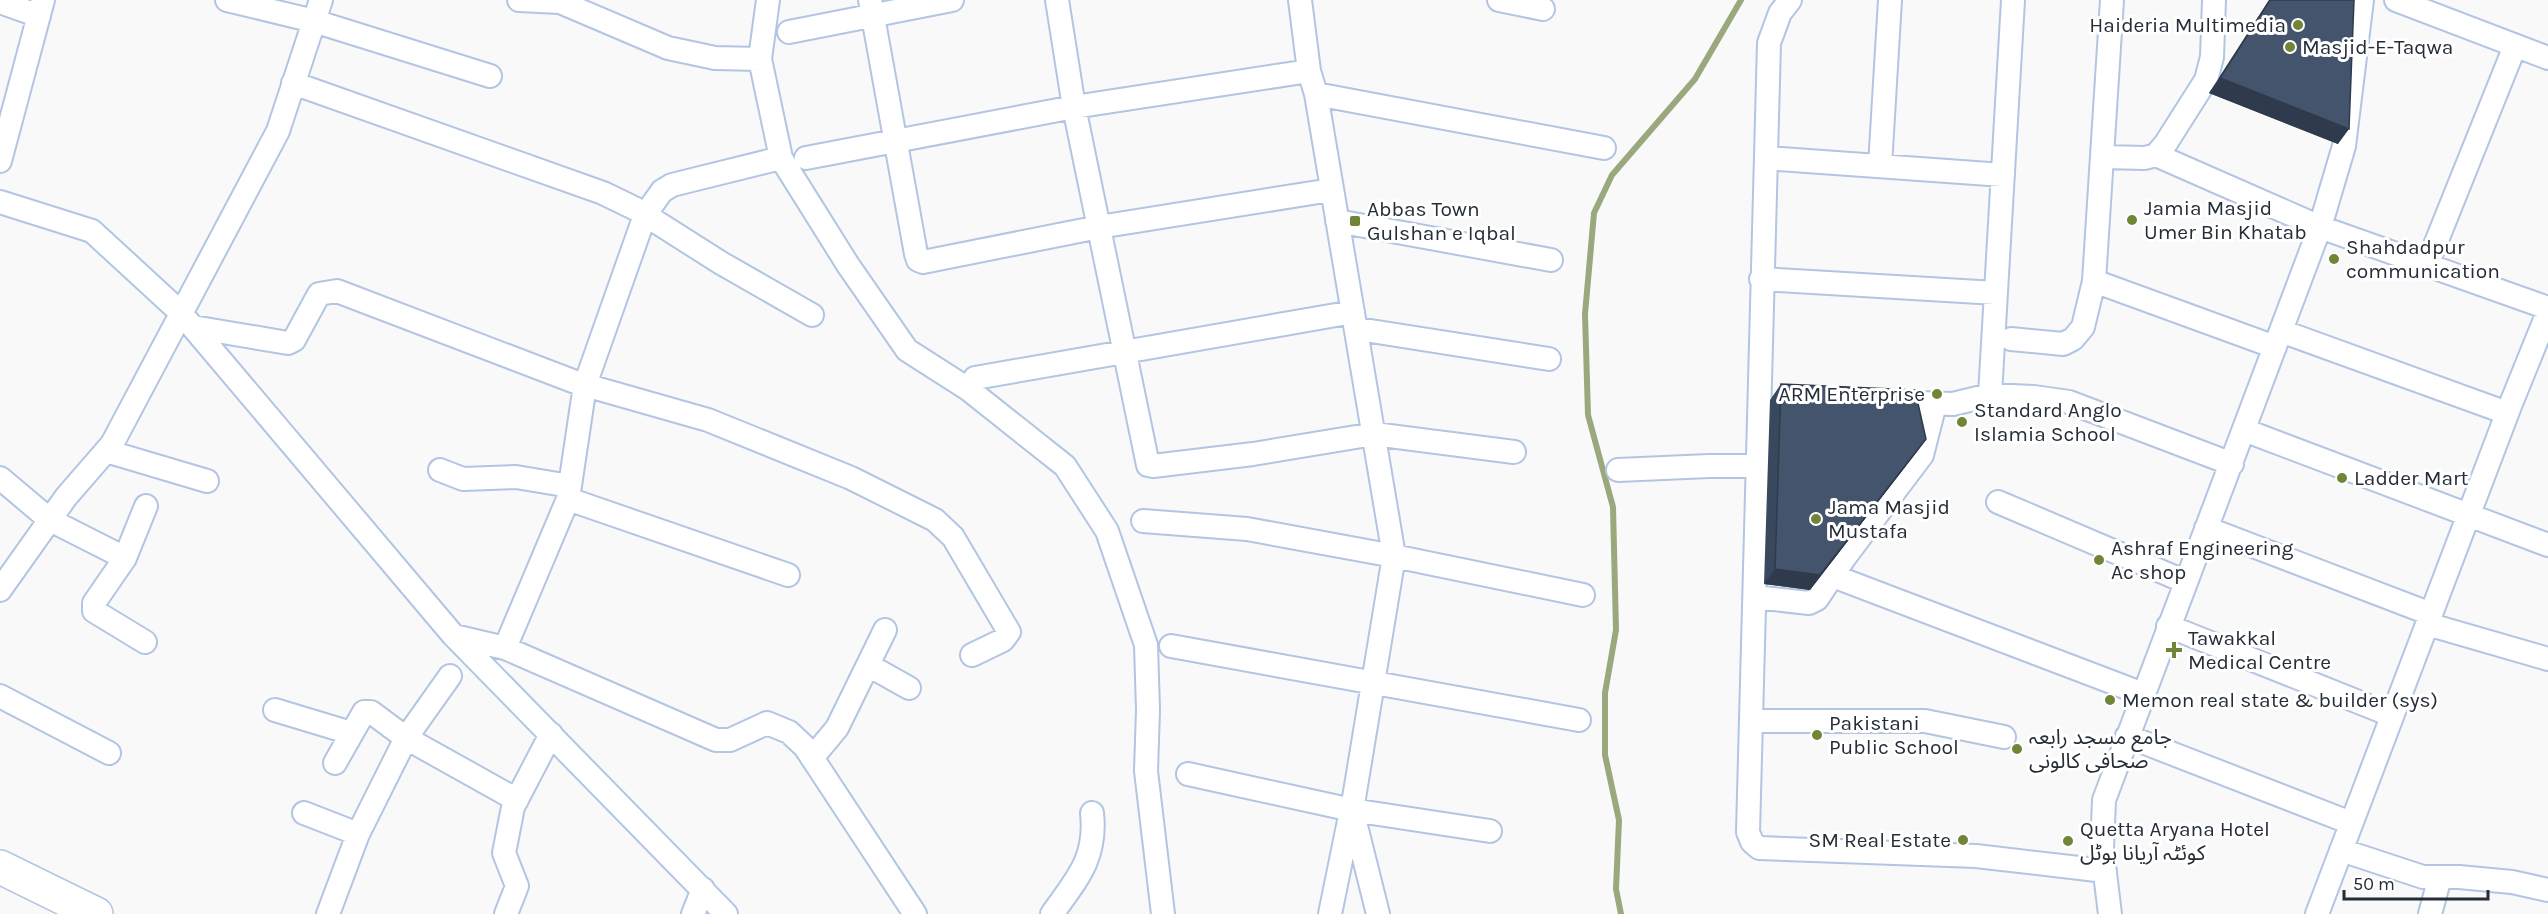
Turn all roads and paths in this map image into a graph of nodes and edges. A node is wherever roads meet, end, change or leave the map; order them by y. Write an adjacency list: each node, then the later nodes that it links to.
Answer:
1 (227, 0): 19 (street)
2 (519, 0): 23 (street)
3 (768, 0): 23 (street)
4 (952, 0): 17 (street)
5 (1057, 0): 29 (street)
6 (1300, 0): 24 (street)
7 (1499, 0): 18 (street)
8 (1790, 0): 36 (street)
9 (1890, 0): 38 (street)
10 (2013, 0): 39 (street)
11 (2112, 0): 33 (street)
12 (2214, 0): 32 (street)
13 (2362, 0): 45 (street)
14 (2396, 0): 21 (street)
15 (0, 2): 16 (street)
16 (41, 8): 28 (street)
17 (872, 8): 20 (street); 30 (street)
18 (1543, 9)
19 (318, 11): 25 (street); 26 (street)
20 (789, 32)
21 (2516, 46): 22 (street); 47 (street)
22 (2548, 58)
23 (760, 59): 34 (street)
24 (1309, 71): 27 (street); 29 (street)
25 (490, 76)
26 (293, 83): 42 (street); 53 (street)
27 (1316, 94): 31 (street); 40 (street)
28 (8, 101): 37 (street)
29 (1074, 107): 30 (street); 44 (street)
30 (895, 141): 35 (street); 44 (street)
31 (1604, 148)
32 (2156, 155): 33 (street); 45 (street)
33 (2103, 157): 49 (street)
34 (781, 158): 42 (street); 143 (street)
35 (806, 158)
36 (1766, 158): 38 (street); 48 (street)
37 (0, 161)
38 (1880, 166): 39 (street)
39 (2003, 175): 50 (street)
40 (1331, 190): 43 (street); 44 (street)
41 (0, 202): 53 (street)
42 (645, 214): 52 (street); 60 (street)
43 (1337, 221): 46 (street); 54 (street)
44 (1099, 227): 57 (street)
45 (2320, 227): 47 (street); 56 (street)
46 (1551, 260)
47 (2427, 265): 51 (street)
48 (1761, 279): 50 (street); 62 (street)
49 (2094, 281): 55 (street); 56 (street)
50 (1996, 293): 61 (street)
51 (2548, 310): 66 (street)
52 (812, 315)
53 (186, 319): 60 (street); 69 (street); 96 (street)
54 (1355, 320): 57 (street); 58 (street); 68 (street)
55 (2012, 339)
56 (2278, 339): 66 (street); 67 (street)
57 (1124, 352): 59 (street); 68 (street)
58 (1549, 359)
59 (975, 378)
60 (585, 385): 77 (street); 100 (street)
61 (1990, 395): 65 (street); 71 (street)
62 (1759, 396): 63 (street); 72 (street)
63 (1781, 397)
64 (1872, 401): 65 (street)
65 (1935, 404): 88 (street)
66 (2507, 413): 80 (street)
67 (2244, 430): 71 (street); 80 (street)
68 (1374, 434): 70 (street); 85 (street)
69 (106, 451): 76 (street); 81 (street)
70 (1514, 452)
71 (2232, 464): 83 (street)
72 (1758, 466): 74 (street); 92 (street)
73 (440, 470): 77 (street)
74 (1618, 470)
75 (0, 478): 81 (street)
76 (207, 481)
77 (569, 493): 87 (street); 99 (street)
78 (1998, 502): 89 (street)
79 (146, 506): 86 (street)
80 (2468, 515): 84 (street); 93 (street)
81 (50, 520): 86 (street); 90 (street)
82 (1143, 521): 85 (street)
83 (2206, 528): 89 (street); 93 (street)
84 (2548, 545)
85 (1394, 556): 91 (street); 104 (street)
86 (125, 558): 97 (street)
87 (788, 575)
88 (1833, 576): 92 (street); 106 (street)
89 (2186, 582): 94 (street)
90 (0, 590)
91 (1583, 595)
92 (1755, 597): 111 (street)
93 (2429, 619): 101 (street); 109 (street)
94 (2168, 626): 106 (street); 109 (street)
95 (885, 630): 102 (street)
96 (453, 635): 99 (street); 113 (street)
97 (145, 642)
98 (1172, 646): 104 (street)
99 (505, 648): 118 (street)
100 (972, 655)
101 (2548, 659)
102 (868, 665): 105 (street); 118 (street)
103 (450, 676): 116 (street)
104 (1371, 681): 110 (street); 122 (street)
105 (909, 688)
106 (2143, 694): 114 (street)
107 (0, 696): 117 (street)
108 (275, 710): 112 (street)
109 (2391, 715): 125 (street)
110 (1579, 720)
111 (1751, 721): 115 (street); 130 (street)
112 (351, 733): 116 (street); 119 (street)
113 (551, 734): 121 (street); 133 (street)
114 (2127, 736): 125 (street); 130 (street)
115 (2004, 737)
116 (406, 738): 121 (street); 127 (street)
117 (109, 753)
118 (812, 758): 141 (street)
119 (334, 763)
120 (1188, 774): 122 (street)
121 (517, 800): 138 (street)
122 (1352, 810): 126 (street); 144 (street); 145 (street)
123 (304, 813): 127 (street)
124 (1092, 813): 142 (street)
125 (2351, 823): 128 (street)
126 (1490, 831)
127 (358, 834): 137 (street)
128 (2341, 850): 132 (street); 147 (street)
129 (0, 867): 134 (highway)
130 (2105, 871): 146 (street)
131 (0, 874): 134 (highway)
132 (2440, 877): 135 (street); 148 (street)
133 (703, 889): 139 (street); 140 (street)
134 (45, 890): 136 (highway)
135 (2548, 890)
136 (96, 914)
137 (327, 914)
138 (506, 914)
139 (693, 914)
140 (726, 914)
141 (915, 914)
142 (1052, 914)
143 (1163, 914)
144 (1330, 914)
145 (1378, 914)
146 (2110, 914)
147 (2317, 914)
148 (2430, 914)

